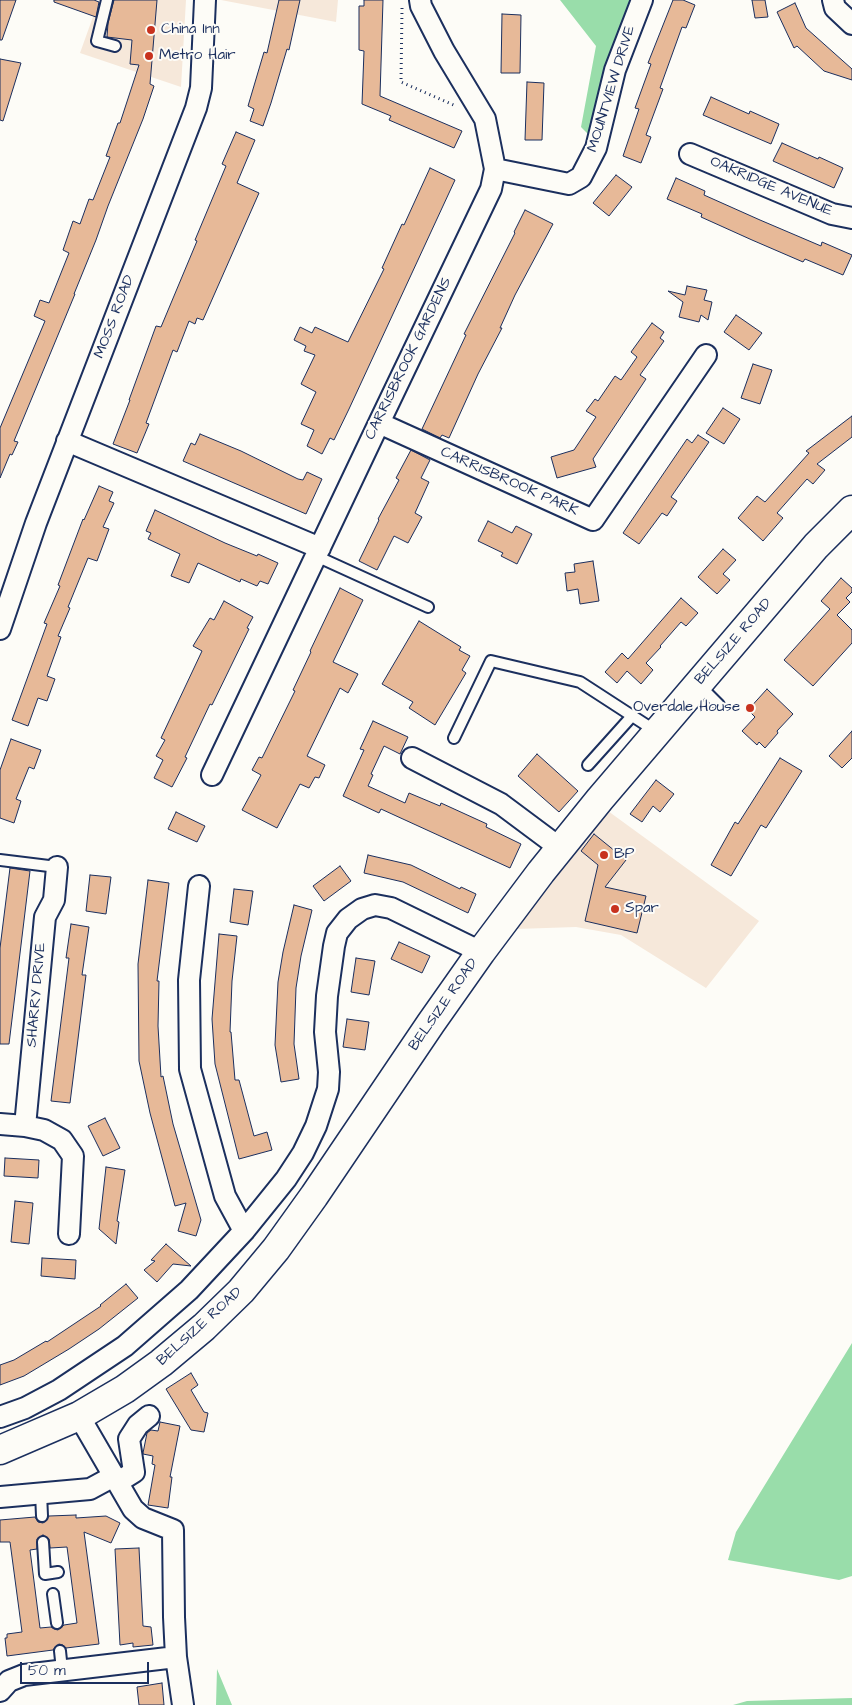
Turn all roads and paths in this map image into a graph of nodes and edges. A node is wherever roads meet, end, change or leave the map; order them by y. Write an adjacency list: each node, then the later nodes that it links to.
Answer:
1 (108, 0): 8 (lane)
2 (205, 0): 15 (street, MOSS ROAD)
3 (402, 0): 9 (path)
4 (420, 0): 9 (street)
5 (642, 0): 11 (street, MOUNTVIEW DRIVE)
6 (833, 0): 7 (street)
7 (852, 24)
8 (115, 46)
9 (485, 119): 11 (street)
10 (690, 154): 12 (street, OAKRIDGE AVENUE)
11 (495, 170): 14 (street, CARRISBROOK GARDENS)
12 (852, 218)
13 (706, 355): 14 (street, CARRISBROOK PARK)
14 (379, 423): 17 (street, CARRISBROOK GARDENS)
15 (67, 441): 17 (street); 19 (street, MOSS ROAD)
16 (852, 510): 20 (street, BELSIZE ROAD)
17 (318, 552): 18 (lane); 27 (street, CARRISBROOK GARDENS)
18 (428, 607)
19 (0, 629)
20 (698, 685): 21 (lane); 23 (street, BELSIZE ROAD)
21 (719, 704)
22 (632, 716): 23 (lane); 24 (lane); 26 (lane)
23 (657, 732): 28 (street, BELSIZE ROAD)
24 (454, 738)
25 (412, 758): 28 (street)
26 (588, 765)
27 (212, 775)
28 (560, 848): 32 (street, BELSIZE ROAD)
29 (0, 860): 30 (lane)
30 (57, 867): 34 (street, SHARRY DRIVE)
31 (200, 886): 35 (street)
32 (481, 952): 35 (street); 38 (street, BELSIZE ROAD)
33 (0, 1124): 34 (street)
34 (26, 1126): 36 (street)
35 (244, 1231): 37 (street)
36 (69, 1234)
37 (0, 1416)
38 (79, 1416): 40 (street, BELSIZE ROAD); 41 (street)
39 (149, 1416): 41 (street)
40 (0, 1450)
41 (116, 1479): 42 (street); 49 (street)
42 (40, 1493): 43 (street); 44 (lane)
43 (0, 1497)
44 (42, 1516)
45 (43, 1542): 46 (lane)
46 (58, 1572)
47 (53, 1594): 48 (lane)
48 (57, 1623)
49 (176, 1657): 50 (street); 51 (street)
50 (3, 1680)
51 (183, 1705)

